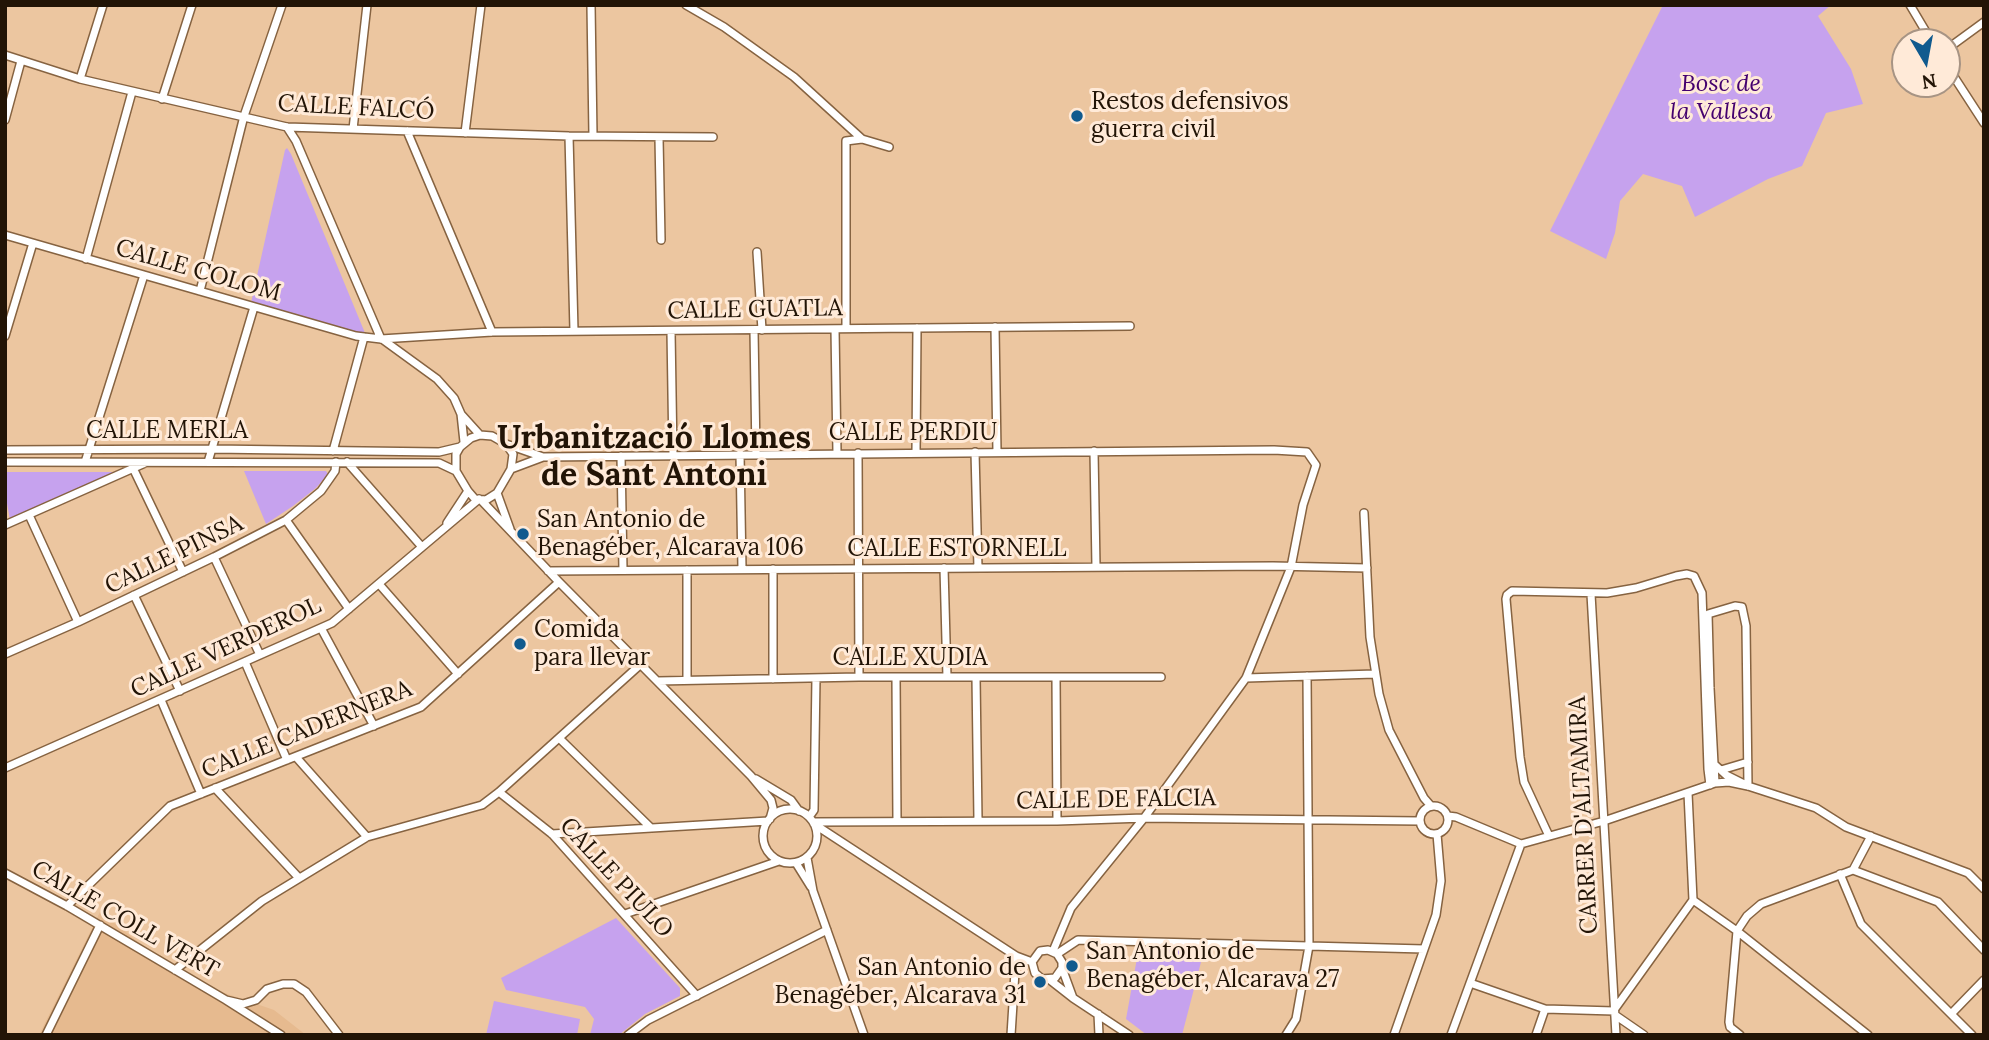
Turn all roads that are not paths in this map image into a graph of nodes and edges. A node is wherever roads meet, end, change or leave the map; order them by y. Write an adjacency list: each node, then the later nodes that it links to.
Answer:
1 (103, 5): 14 (street)
2 (192, 5): 17 (street)
3 (282, 5): 20 (street)
4 (367, 5): 24 (street)
5 (481, 5): 26 (street)
6 (591, 5): 28 (street)
7 (686, 5): 31 (street)
8 (1910, 5): 10 (street)
9 (1984, 22): 11 (street)
10 (1924, 28)
11 (1961, 39)
12 (5, 55): 13 (street, CALLE FALCÓ)
13 (21, 61): 14 (street, CALLE FALCÓ); 21 (street)
14 (80, 79): 16 (street, CALLE FALCÓ)
15 (1961, 88): 19 (street)
16 (132, 92): 17 (street, CALLE FALCÓ); 37 (street)
17 (162, 99): 20 (street, CALLE FALCÓ)
18 (1984, 105): 19 (street)
19 (1975, 111): 22 (street)
20 (244, 116): 23 (street, CALLE FALCÓ); 39 (street)
21 (5, 120)
22 (1984, 123)
23 (287, 127): 24 (street, CALLE FALCÓ); 52 (street)
24 (353, 129): 25 (street, CALLE FALCÓ)
25 (407, 131): 26 (street, CALLE FALCÓ); 49 (street)
26 (464, 133): 27 (street, CALLE FALCÓ)
27 (569, 136): 28 (street, CALLE FALCÓ); 47 (street)
28 (593, 136): 30 (street, CALLE FALCÓ)
29 (713, 137): 30 (street, CALLE FALCÓ)
30 (659, 138): 34 (street)
31 (862, 139): 32 (street); 43 (street)
32 (889, 147)
33 (5, 235): 35 (street, CALLE COLOM)
34 (661, 240)
35 (33, 243): 37 (street, CALLE COLOM); 50 (street)
36 (757, 253): 46 (street)
37 (86, 259): 38 (street, CALLE COLOM)
38 (144, 275): 39 (street, CALLE COLOM); 59 (street)
39 (200, 291): 40 (street, CALLE COLOM)
40 (254, 307): 51 (street, CALLE COLOM); 57 (street)
41 (1130, 326): 42 (street, CALLE GUATLA)
42 (995, 327): 44 (street, CALLE GUATLA); 63 (street)
43 (846, 328): 44 (street, CALLE GUATLA); 45 (street, CALLE GUATLA)
44 (917, 328): 66 (street)
45 (835, 329): 46 (street, CALLE GUATLA); 64 (street)
46 (758, 330): 48 (street, CALLE GUATLA); 68 (street)
47 (574, 331): 48 (street, CALLE GUATLA); 49 (street, CALLE GUATLA)
48 (671, 331): 69 (street)
49 (492, 332): 52 (street, CALLE GUATLA)
50 (5, 336)
51 (364, 337): 52 (street, CALLE COLOM); 60 (street)
52 (381, 339): 53 (street)
53 (461, 414): 54 (street); 55 (street)
54 (480, 435): 55 (street); 56 (street)
55 (462, 444): 60 (street, CALLE MERLA); 79 (street)
56 (506, 444): 71 (street, CALLE PERDIU); 78 (street)
57 (212, 449): 59 (street, CALLE MERLA); 60 (street, CALLE MERLA); 75 (street)
58 (5, 450): 59 (street, CALLE MERLA)
59 (88, 450): 74 (street)
60 (334, 451): 76 (street); 76 (street)
61 (1094, 451): 63 (street, CALLE PERDIU); 91 (street); 92 (street, CALLE PERDIU)
62 (975, 452): 63 (street, CALLE PERDIU); 66 (street, CALLE PERDIU); 94 (street)
63 (997, 452)
64 (837, 453): 65 (street, CALLE PERDIU); 68 (street, CALLE PERDIU)
65 (858, 453): 66 (street, CALLE PERDIU); 98 (street)
66 (916, 453)
67 (740, 454): 68 (street, CALLE PERDIU); 69 (street, CALLE PERDIU); 96 (street)
68 (756, 454)
69 (673, 455): 70 (street, CALLE PERDIU)
70 (621, 456): 71 (street, CALLE PERDIU); 100 (street)
71 (543, 457): 78 (street, CALLE PERDIU)
72 (148, 461): 74 (street, CALLE MERLA); 75 (street, CALLE MERLA); 77 (street)
73 (5, 462): 74 (street, CALLE MERLA)
74 (85, 462)
75 (208, 462): 76 (street, CALLE MERLA)
76 (338, 463): 79 (street, CALLE MERLA); 85 (street, CALLE PINSA); 89 (street)
77 (134, 468): 84 (street); 102 (street)
78 (511, 469): 81 (street)
79 (456, 471): 80 (street)
80 (468, 491): 82 (street); 87 (street, CALLE VERDEROL)
81 (497, 493): 82 (street); 88 (street)
82 (480, 499): 87 (street, CALLE VERDEROL); 88 (street)
83 (1364, 513): 95 (street)
84 (29, 515): 86 (street); 108 (street)
85 (286, 520): 90 (street, CALLE PINSA); 107 (street)
86 (5, 525)
87 (443, 530): 89 (street, CALLE VERDEROL)
88 (511, 533): 99 (street)
89 (422, 547): 104 (street, CALLE VERDEROL)
90 (214, 557): 102 (street, CALLE PINSA); 111 (street)
91 (1096, 567): 92 (street, CALLE ESTORNELL); 94 (street, CALLE ESTORNELL)
92 (1291, 567): 95 (street, CALLE ESTORNELL); 124 (street)
93 (944, 568): 94 (street, CALLE ESTORNELL); 98 (street, CALLE ESTORNELL); 119 (street)
94 (978, 568)
95 (1367, 568): 115 (street)
96 (742, 569): 97 (street, CALLE ESTORNELL); 101 (street, CALLE ESTORNELL)
97 (773, 569): 98 (street, CALLE ESTORNELL); 125 (street)
98 (858, 569): 117 (street)
99 (548, 570): 100 (street, CALLE ESTORNELL); 103 (street)
100 (623, 570): 101 (street, CALLE ESTORNELL)
101 (687, 570): 126 (street)
102 (183, 572): 106 (street, CALLE PINSA)
103 (559, 582): 113 (street); 114 (street, CALLE CADERNERA)
104 (379, 584): 107 (street, CALLE VERDEROL); 114 (street)
105 (1591, 594): 139 (street); 156 (street, CARRER D'ALTAMIRA); 160 (street)
106 (134, 595): 108 (street, CALLE PINSA); 128 (street)
107 (349, 609): 109 (street, CALLE VERDEROL)
108 (78, 622): 110 (street, CALLE PINSA)
109 (321, 628): 111 (street, CALLE VERDEROL); 130 (street)
110 (5, 654)
111 (260, 655): 112 (street, CALLE VERDEROL)
112 (244, 662): 128 (street, CALLE VERDEROL); 133 (street)
113 (641, 664): 127 (street); 131 (street)
114 (458, 674): 130 (street, CALLE CADERNERA)
115 (1374, 674): 116 (street); 145 (street)
116 (1307, 676): 124 (street); 149 (street)
117 (859, 677): 118 (street, CALLE XUDIA); 123 (street, CALLE XUDIA)
118 (896, 677): 119 (street, CALLE XUDIA); 153 (street)
119 (947, 677): 120 (street, CALLE XUDIA)
120 (976, 677): 121 (street, CALLE XUDIA); 151 (street)
121 (1056, 677): 122 (street, CALLE XUDIA); 154 (street)
122 (1161, 677)
123 (816, 678): 125 (street, CALLE XUDIA); 152 (street)
124 (1246, 678): 148 (street)
125 (773, 679): 126 (street, CALLE XUDIA)
126 (687, 680): 127 (street, CALLE XUDIA)
127 (658, 681): 138 (street)
128 (180, 691): 129 (street, CALLE VERDEROL)
129 (161, 700): 136 (street, CALLE VERDEROL); 144 (street)
130 (374, 726): 132 (street, CALLE CADERNERA)
131 (559, 738): 142 (street); 157 (street)
132 (296, 757): 133 (street, CALLE CADERNERA); 162 (street)
133 (287, 760): 141 (street, CALLE CADERNERA)
134 (1748, 762): 135 (street); 137 (street); 140 (street)
135 (1714, 764): 137 (street); 139 (street)
136 (5, 768)
137 (1721, 770): 140 (street)
138 (751, 776): 146 (street); 150 (street)
139 (1713, 784): 140 (street); 143 (street)
140 (1748, 786): 161 (street)
141 (215, 788): 144 (street, CALLE CADERNERA); 173 (street)
142 (499, 792): 158 (street, CALLE PIULO); 162 (street)
143 (1688, 793): 156 (street); 177 (street)
144 (201, 794): 178 (street, CALLE CADERNERA)
145 (1431, 806): 147 (street); 155 (street)
146 (800, 811): 150 (street); 152 (street)
147 (1448, 816): 159 (street); 165 (street)
148 (1144, 818): 149 (street, CALLE DE FALCIA); 154 (street, CALLE DE FALCIA); 186 (street)
149 (1310, 819): 155 (street, CALLE DE FALCIA); 183 (street)
150 (769, 820): 157 (street); 167 (street)
151 (978, 820): 153 (street, CALLE DE FALCIA); 154 (street, CALLE DE FALCIA)
152 (812, 821): 153 (street, CALLE DE FALCIA); 163 (street); 164 (street)
153 (897, 821)
154 (1057, 821)
155 (1420, 821): 159 (street)
156 (1604, 821): 160 (street); 198 (street, CARRER D'ALTAMIRA)
157 (650, 827): 158 (street)
158 (552, 834): 179 (street, CALLE PIULO)
159 (1437, 834): 184 (street)
160 (1549, 836): 165 (street)
161 (1871, 836): 169 (street); 175 (street)
162 (367, 837): 173 (street)
163 (839, 841): 164 (street); 187 (street)
164 (816, 844): 166 (street)
165 (1521, 844): 193 (street)
166 (807, 858): 168 (street); 176 (street)
167 (779, 861): 168 (street); 179 (street)
168 (796, 863): 176 (street)
169 (1853, 870): 171 (street); 185 (street)
170 (5, 873): 172 (street, CALLE COLL VERT)
171 (1840, 874): 182 (street); 199 (street)
172 (15, 878): 174 (street); 178 (street, CALLE COLL VERT)
173 (299, 878): 190 (street)
174 (5, 884)
175 (1984, 889)
176 (813, 891): 181 (street)
177 (1693, 900): 182 (street); 198 (street)
178 (67, 906): 180 (street, CALLE COLL VERT)
179 (625, 914): 194 (street, CALLE PIULO)
180 (100, 925): 190 (street, CALLE COLL VERT); 202 (street)
181 (827, 930): 194 (street); 206 (street)
182 (1737, 931): 201 (street); 216 (street)
183 (1309, 946): 184 (street); 186 (street); 210 (street)
184 (1424, 949): 211 (street)
185 (1984, 950)
186 (1055, 952): 188 (street); 189 (street)
187 (1016, 956): 188 (street); 207 (street)
188 (1032, 962): 191 (street)
189 (1062, 968): 191 (street); 195 (street)
190 (175, 970): 196 (street, CALLE COLL VERT)
191 (1050, 980): 195 (street)
192 (1984, 980): 199 (street)
193 (1470, 983): 197 (street); 212 (street)
194 (697, 996): 205 (street)
195 (1073, 998): 200 (street)
196 (226, 1000): 203 (street, CALLE COLL VERT); 204 (street, CALLE COLL VERT)
197 (1545, 1009): 198 (street); 213 (street)
198 (1614, 1013): 214 (street, CARRER D'ALTAMIRA); 215 (street)
199 (1952, 1013): 217 (street)
200 (1098, 1014): 208 (street); 209 (street)
201 (1738, 1034)
202 (46, 1035)
203 (281, 1035)
204 (339, 1035)
205 (628, 1035)
206 (863, 1035)
207 (1012, 1035)
208 (1099, 1035)
209 (1129, 1035)
210 (1286, 1035)
211 (1394, 1035)
212 (1451, 1035)
213 (1536, 1035)
214 (1616, 1035)
215 (1644, 1035)
216 (1868, 1035)
217 (1972, 1035)

